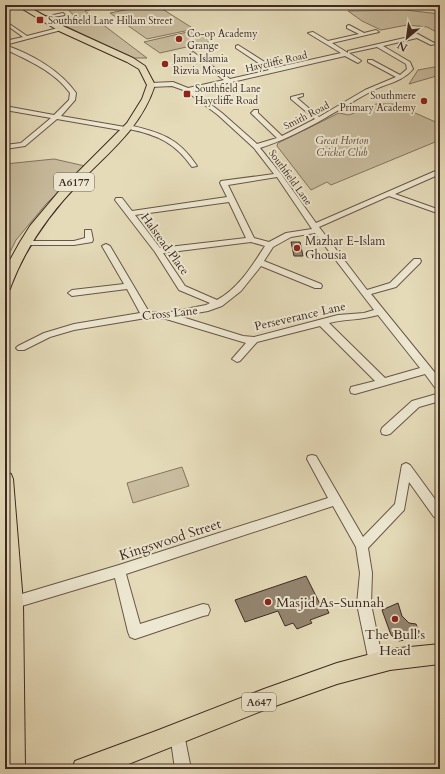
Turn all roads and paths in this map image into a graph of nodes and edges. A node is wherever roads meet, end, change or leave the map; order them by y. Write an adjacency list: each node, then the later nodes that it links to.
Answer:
1 (44, 5): 3 (street)
2 (400, 5): 4 (street)
3 (23, 7): 6 (main road)
4 (440, 9)
5 (63, 14): 6 (street)
6 (41, 18): 10 (main road)
7 (5, 22): 9 (street)
8 (349, 27): 15 (street)
9 (14, 28): 11 (street); 17 (street)
10 (62, 28): 17 (street); 31 (main road)
11 (6, 30)
12 (376, 32): 15 (street)
13 (310, 33): 19 (street)
14 (413, 33): 16 (street)
15 (364, 34): 19 (street)
16 (419, 36): 20 (street); 21 (street, Haycliffe Road)
17 (27, 38): 18 (street)
18 (5, 43)
19 (327, 43): 24 (street)
20 (433, 44)
21 (378, 45): 24 (street, Haycliffe Road); 29 (street)
22 (5, 47): 36 (street)
23 (238, 47): 28 (street)
24 (347, 53): 27 (street); 28 (street, Haycliffe Road)
25 (193, 54): 30 (street)
26 (377, 59): 27 (street)
27 (370, 61): 29 (street)
28 (273, 70): 30 (street, Haycliffe Road)
29 (403, 77): 37 (street, Smith Road)
30 (229, 81): 32 (street, Haycliffe Road)
31 (151, 85): 32 (street, Southfield Lane); 38 (main road, A6177)
32 (188, 90): 41 (street, Southfield Lane)
33 (302, 95): 37 (street)
34 (5, 108): 36 (street)
35 (256, 111): 39 (street)
36 (56, 117): 38 (street); 40 (street)
37 (318, 119): 39 (street, Smith Road)
38 (127, 128): 42 (street); 53 (main road, A6177)
39 (281, 138): 41 (street, Smith Road)
40 (5, 147)
41 (256, 147): 44 (street, Southfield Lane)
42 (194, 166)
43 (440, 171): 45 (street)
44 (279, 176): 46 (street); 50 (street, Southfield Lane)
45 (389, 193): 48 (street); 50 (street)
46 (232, 199): 49 (street); 52 (street)
47 (119, 200): 49 (street, Halstead Place)
48 (440, 212)
49 (129, 214): 56 (street, Halstead Place)
50 (316, 228): 54 (street); 63 (street, Southfield Lane)
51 (88, 232): 53 (street)
52 (251, 240): 54 (street); 56 (street)
53 (26, 243): 59 (main road, A6177)
54 (270, 245): 58 (street, Cross Lane)
55 (106, 246): 60 (street)
56 (158, 251): 64 (street, Halstead Place)
57 (417, 261): 63 (street)
58 (259, 262): 61 (street); 64 (street, Cross Lane)
59 (5, 286)
60 (129, 286): 62 (street); 67 (street)
61 (318, 286)
62 (72, 293)
63 (365, 293): 66 (street, Southfield Lane)
64 (219, 304): 65 (street, Cross Lane)
65 (208, 308): 68 (street, Cross Lane); 70 (street)
66 (380, 311): 69 (street, Perseverance Lane); 74 (street, Southfield Lane)
67 (146, 315): 68 (street, Cross Lane); 72 (street, Cross Lane)
68 (165, 316): 70 (street, Perseverance Lane)
69 (322, 322): 71 (street, Perseverance Lane); 75 (street)
70 (203, 327): 71 (street, Perseverance Lane)
71 (254, 340): 73 (street)
72 (21, 348)
73 (236, 359)
74 (426, 370): 75 (street); 76 (street, Southfield Lane)
75 (382, 382): 77 (street)
76 (440, 386)
77 (355, 390)
78 (440, 397): 79 (street)
79 (386, 431)
80 (312, 459): 82 (street)
81 (5, 479): 86 (main road)
82 (336, 500): 84 (street); 85 (street, Kingswood Street)
83 (438, 513): 84 (street)
84 (362, 546): 89 (street)
85 (119, 571): 86 (street, Kingswood Street); 87 (street)
86 (9, 604): 90 (main road)
87 (203, 610)
88 (440, 654): 89 (main road, A647)
89 (376, 662): 92 (main road, A647)
90 (9, 674): 91 (main road)
91 (10, 727): 94 (main road)
92 (177, 734): 93 (main road, A647); 96 (street)
93 (122, 763): 95 (main road, A647)
94 (14, 769)
95 (83, 769)
96 (183, 769)

